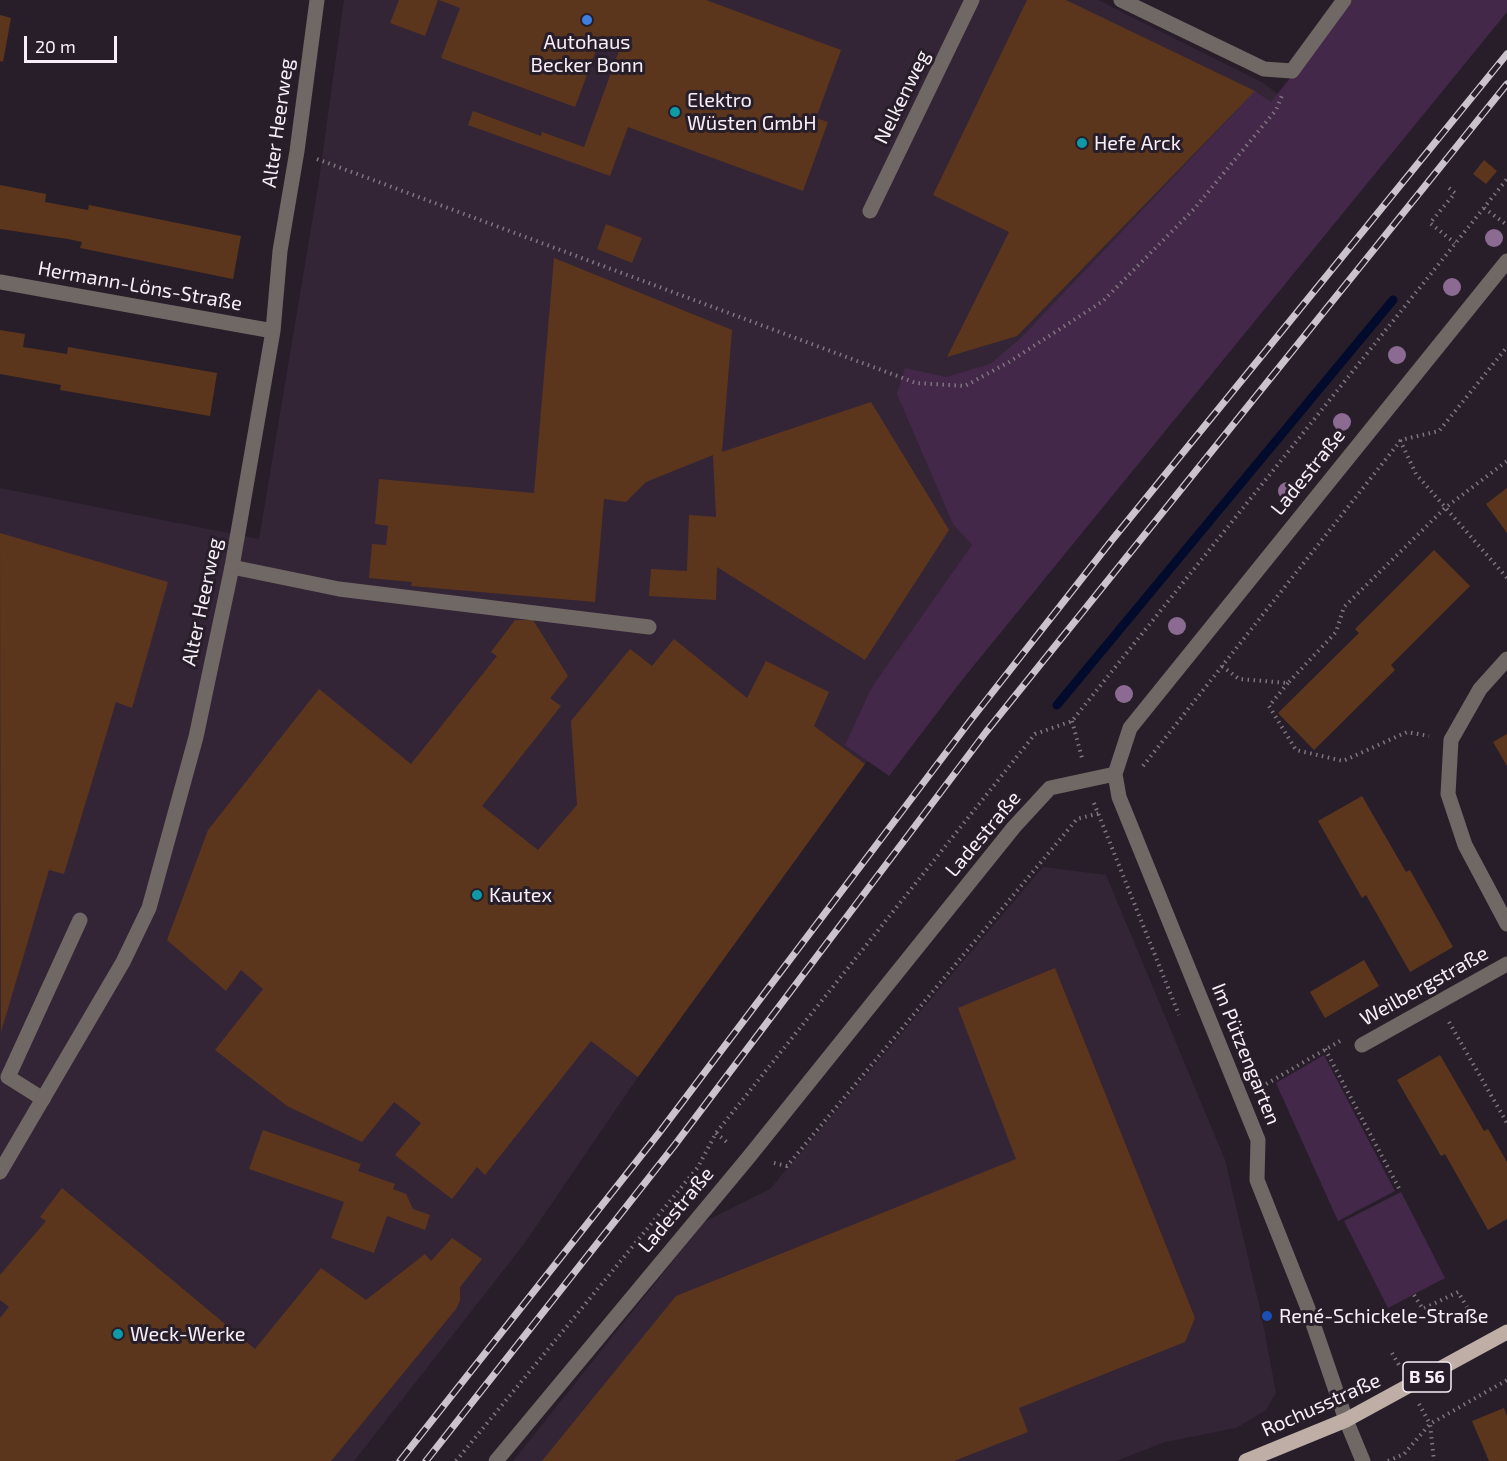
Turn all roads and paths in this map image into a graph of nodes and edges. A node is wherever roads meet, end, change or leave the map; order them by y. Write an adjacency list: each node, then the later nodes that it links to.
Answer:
1 (317, 0): 6 (street, Alter Heerweg)
2 (972, 0): 10 (street, Nelkenweg)
3 (1121, 0): 5 (street)
4 (1344, 0): 5 (street)
5 (1292, 71): 6 (path)
6 (297, 151): 15 (street, Alter Heerweg)
7 (1507, 180): 9 (path)
8 (1449, 188): 12 (path)
9 (1484, 208): 11 (path); 12 (path)
10 (870, 212)
11 (1507, 225)
12 (1455, 243): 26 (path)
13 (1507, 261): 28 (street, Ladestraße)
14 (0, 282): 15 (street, Hermann-Löns-Straße)
15 (273, 331): 20 (street, Alter Heerweg)
16 (1507, 347): 17 (path)
17 (1401, 440): 19 (path); 24 (path)
18 (1507, 461): 19 (path)
19 (1445, 508): 21 (path); 25 (path)
20 (232, 567): 22 (street); 37 (street, Alter Heerweg)
21 (1507, 578)
22 (649, 627)
23 (1507, 659): 27 (street)
24 (1222, 666): 25 (path); 30 (path)
25 (1288, 683): 27 (path)
26 (1072, 721): 29 (path); 40 (path)
27 (1451, 740): 32 (street)
28 (1115, 774): 29 (street, Ladestraße); 30 (street, Im Pützengarten)
29 (1088, 781): 41 (street, Ladestraße)
30 (1119, 797): 38 (street, Im Pützengarten); 41 (path)
31 (80, 920): 37 (street)
32 (1507, 924)
33 (1507, 964): 34 (street, Weilbergstraße)
34 (1438, 1003): 35 (street, Weilbergstraße); 39 (path)
35 (1362, 1045): 36 (path)
36 (1325, 1049): 38 (path); 43 (path)
37 (43, 1099): 42 (street, Alter Heerweg)
38 (1243, 1099): 48 (street, Im Pützengarten)
39 (1507, 1123)
40 (716, 1133): 41 (path); 49 (path)
41 (748, 1158): 50 (street, Ladestraße)
42 (0, 1172)
43 (1401, 1192)
44 (1414, 1295): 45 (path)
45 (1474, 1319)
46 (1507, 1332): 48 (main road, Rochusstraße / B 56)
47 (1507, 1380): 53 (path)
48 (1346, 1420): 51 (main road, Rochusstraße / B 56); 52 (street)
49 (456, 1461)
50 (496, 1461)
51 (1246, 1461)
52 (1363, 1461)
53 (1388, 1461)

